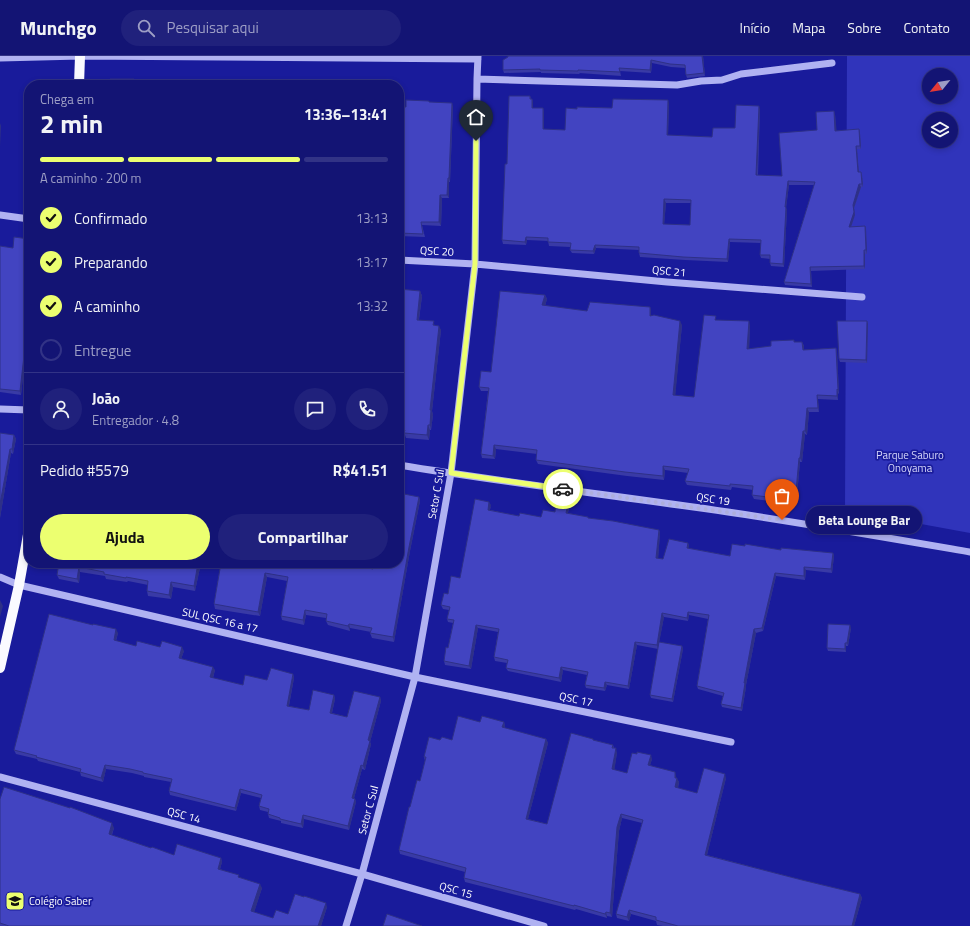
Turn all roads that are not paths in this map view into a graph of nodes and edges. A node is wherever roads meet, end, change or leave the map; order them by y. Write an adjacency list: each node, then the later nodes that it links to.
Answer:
1 (80, 56): 2 (street); 3 (street); 6 (main road)
2 (0, 58)
3 (478, 58): 5 (street, Setor C Sul)
4 (832, 63): 5 (street)
5 (477, 79): 10 (street, Setor C Sul)
6 (79, 80)
7 (0, 215): 8 (street)
8 (24, 218)
9 (404, 260): 10 (street, QSC 20)
10 (475, 264): 11 (street, QSC 21); 15 (street, Setor C Sul)
11 (862, 297)
12 (0, 409): 13 (street)
13 (24, 410)
14 (404, 465): 15 (street, QSC 19)
15 (451, 473): 16 (street, QSC 19); 21 (street, Setor C Sul)
16 (970, 552)
17 (24, 557): 19 (main road)
18 (0, 577): 19 (street, SUL QSC 16 a 17)
19 (19, 585): 20 (main road); 21 (street, SUL QSC 16 a 17)
20 (0, 668)
21 (415, 677): 22 (street, QSC 17); 24 (street, Setor C Sul)
22 (731, 742)
23 (0, 777): 24 (street, QSC 14)
24 (362, 874): 25 (street, Setor C Sul); 26 (street, QSC 15)
25 (346, 926)
26 (544, 926)

